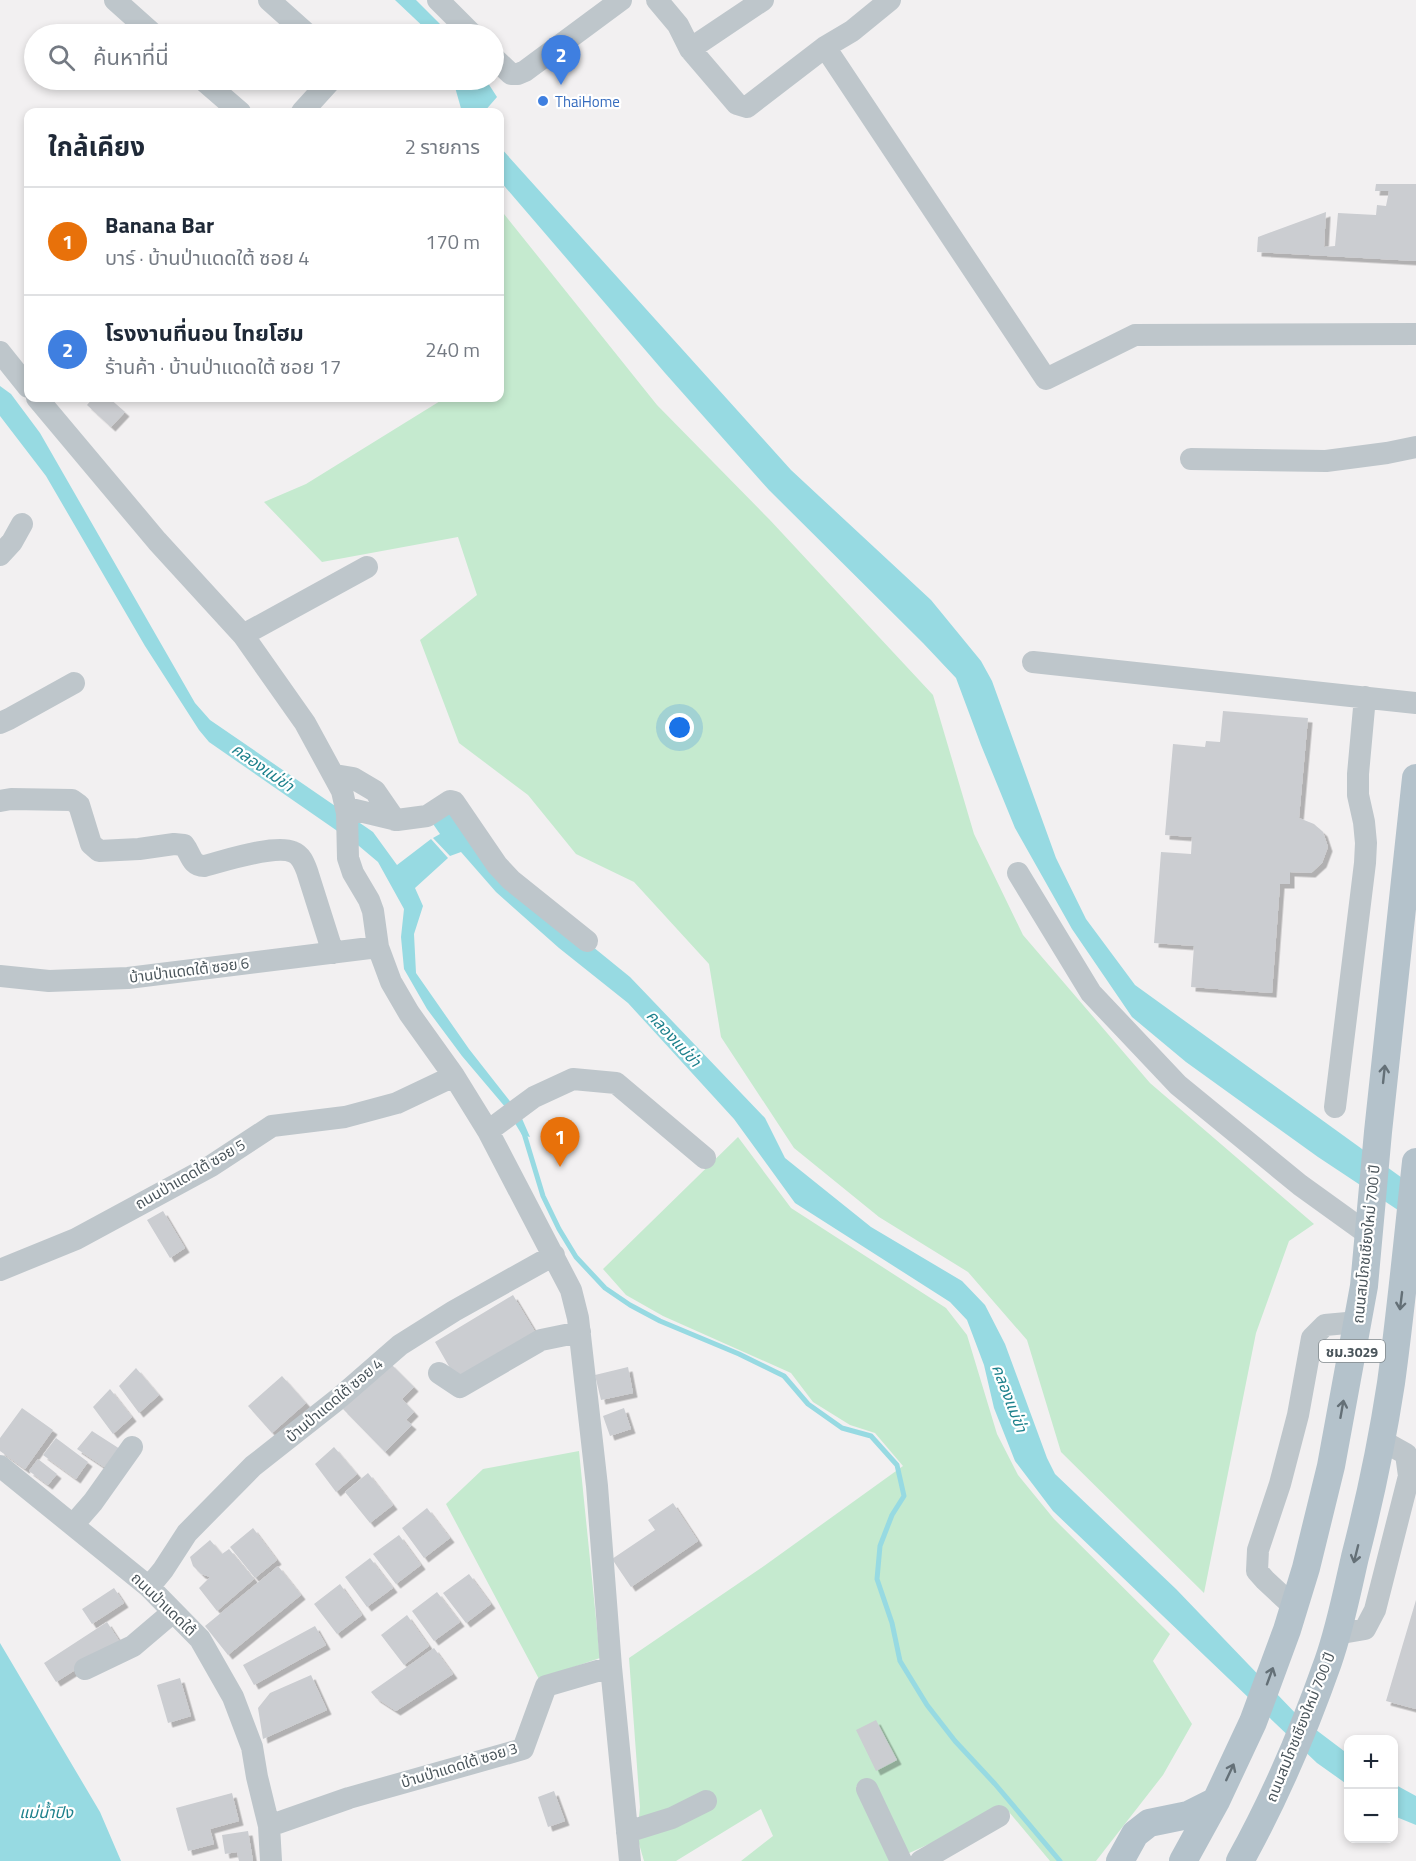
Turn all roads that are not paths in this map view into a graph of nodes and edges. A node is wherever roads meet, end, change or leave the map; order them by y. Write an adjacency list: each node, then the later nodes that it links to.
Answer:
1 (115, 0): 8 (street)
2 (268, 0): 9 (street)
3 (438, 0): 10 (street)
4 (621, 0): 13 (street)
5 (657, 0): 12 (street)
6 (763, 0): 12 (street)
7 (890, 0): 11 (street)
8 (142, 24)
9 (296, 24)
10 (462, 24)
11 (825, 47): 12 (street); 18 (street)
12 (690, 49)
13 (504, 67)
14 (215, 90): 16 (street)
15 (322, 90): 17 (street)
16 (235, 108)
17 (306, 108)
18 (1416, 334)
19 (0, 352): 20 (street)
20 (24, 382)
21 (40, 402): 27 (street)
22 (1416, 447): 23 (street)
23 (1191, 459)
24 (22, 524): 25 (street)
25 (0, 555)
26 (367, 567): 27 (street)
27 (243, 635): 33 (street)
28 (1034, 662): 30 (street)
29 (74, 683): 32 (street)
30 (1365, 698): 31 (street); 44 (street)
31 (1416, 703)
32 (0, 723)
33 (335, 775): 36 (street); 37 (street)
34 (1416, 778): 48 (main road, ถนนสมโภชเชียงใหม่ 700 ปี / ชม.3029, one-way to 34)
35 (0, 801): 41 (street)
36 (347, 811): 37 (street); 40 (street)
37 (394, 820): 39 (street)
38 (1018, 873): 48 (street)
39 (587, 941)
40 (378, 947): 41 (street, บ้านป่าแดดใต้ ซอย 6); 43 (street)
41 (333, 953): 42 (street, บ้านป่าแดดใต้ ซอย 6)
42 (0, 976)
43 (454, 1076): 45 (street); 50 (street, ถนนป่าแดดใต้ ซอย 5)
44 (1335, 1107)
45 (506, 1118): 46 (street); 49 (street)
46 (705, 1158)
47 (1416, 1162): 67 (main road, ถนนสมโภชเชียงใหม่ 700 ปี / ชม.3029, one-way to 67)
48 (1368, 1234): 51 (main road, ถนนสมโภชเชียงใหม่ 700 ปี / ชม.3029)
49 (554, 1255): 52 (street); 57 (street, บ้านป่าแดดใต้ ซอย 4)
50 (0, 1270)
51 (1358, 1322): 59 (main road, ถนนสมโภชเชียงใหม่ 700 ปี / ชม.3029, one-way to 51); 59 (street)
52 (580, 1332): 53 (street); 60 (street)
53 (439, 1373)
54 (132, 1448): 56 (street)
55 (0, 1466): 56 (street, ถนนป่าแดดใต้)
56 (73, 1525): 57 (street, ถนนป่าแดดใต้)
57 (149, 1587): 58 (street, ถนนป่าแดดใต้)
58 (173, 1612): 61 (street); 66 (street, ถนนป่าแดดใต้)
59 (1291, 1619): 64 (main road, ถนนสมโภชเชียงใหม่ 700 ปี / ชม.3029, one-way to 59)
60 (610, 1667): 66 (street, บ้านป่าแดดใต้ ซอย 3); 68 (street)
61 (86, 1669)
62 (867, 1789): 72 (street)
63 (706, 1800): 68 (street)
64 (1216, 1801): 69 (main road); 75 (main road, ถนนสมโภชเชียงใหม่ 700 ปี / ชม.3029)
65 (999, 1816): 73 (street)
66 (269, 1826): 70 (street, ถนนป่าแดดใต้)
67 (1257, 1830): 76 (main road, ถนนสมโภชเชียงใหม่ 700 ปี / ชม.3029); 77 (main road)
68 (627, 1832): 71 (street)
69 (1135, 1834): 74 (main road); 75 (main road)
70 (271, 1861)
71 (630, 1861)
72 (901, 1861)
73 (921, 1861)
74 (1120, 1861)
75 (1181, 1861)
76 (1240, 1861)
77 (1263, 1861)

